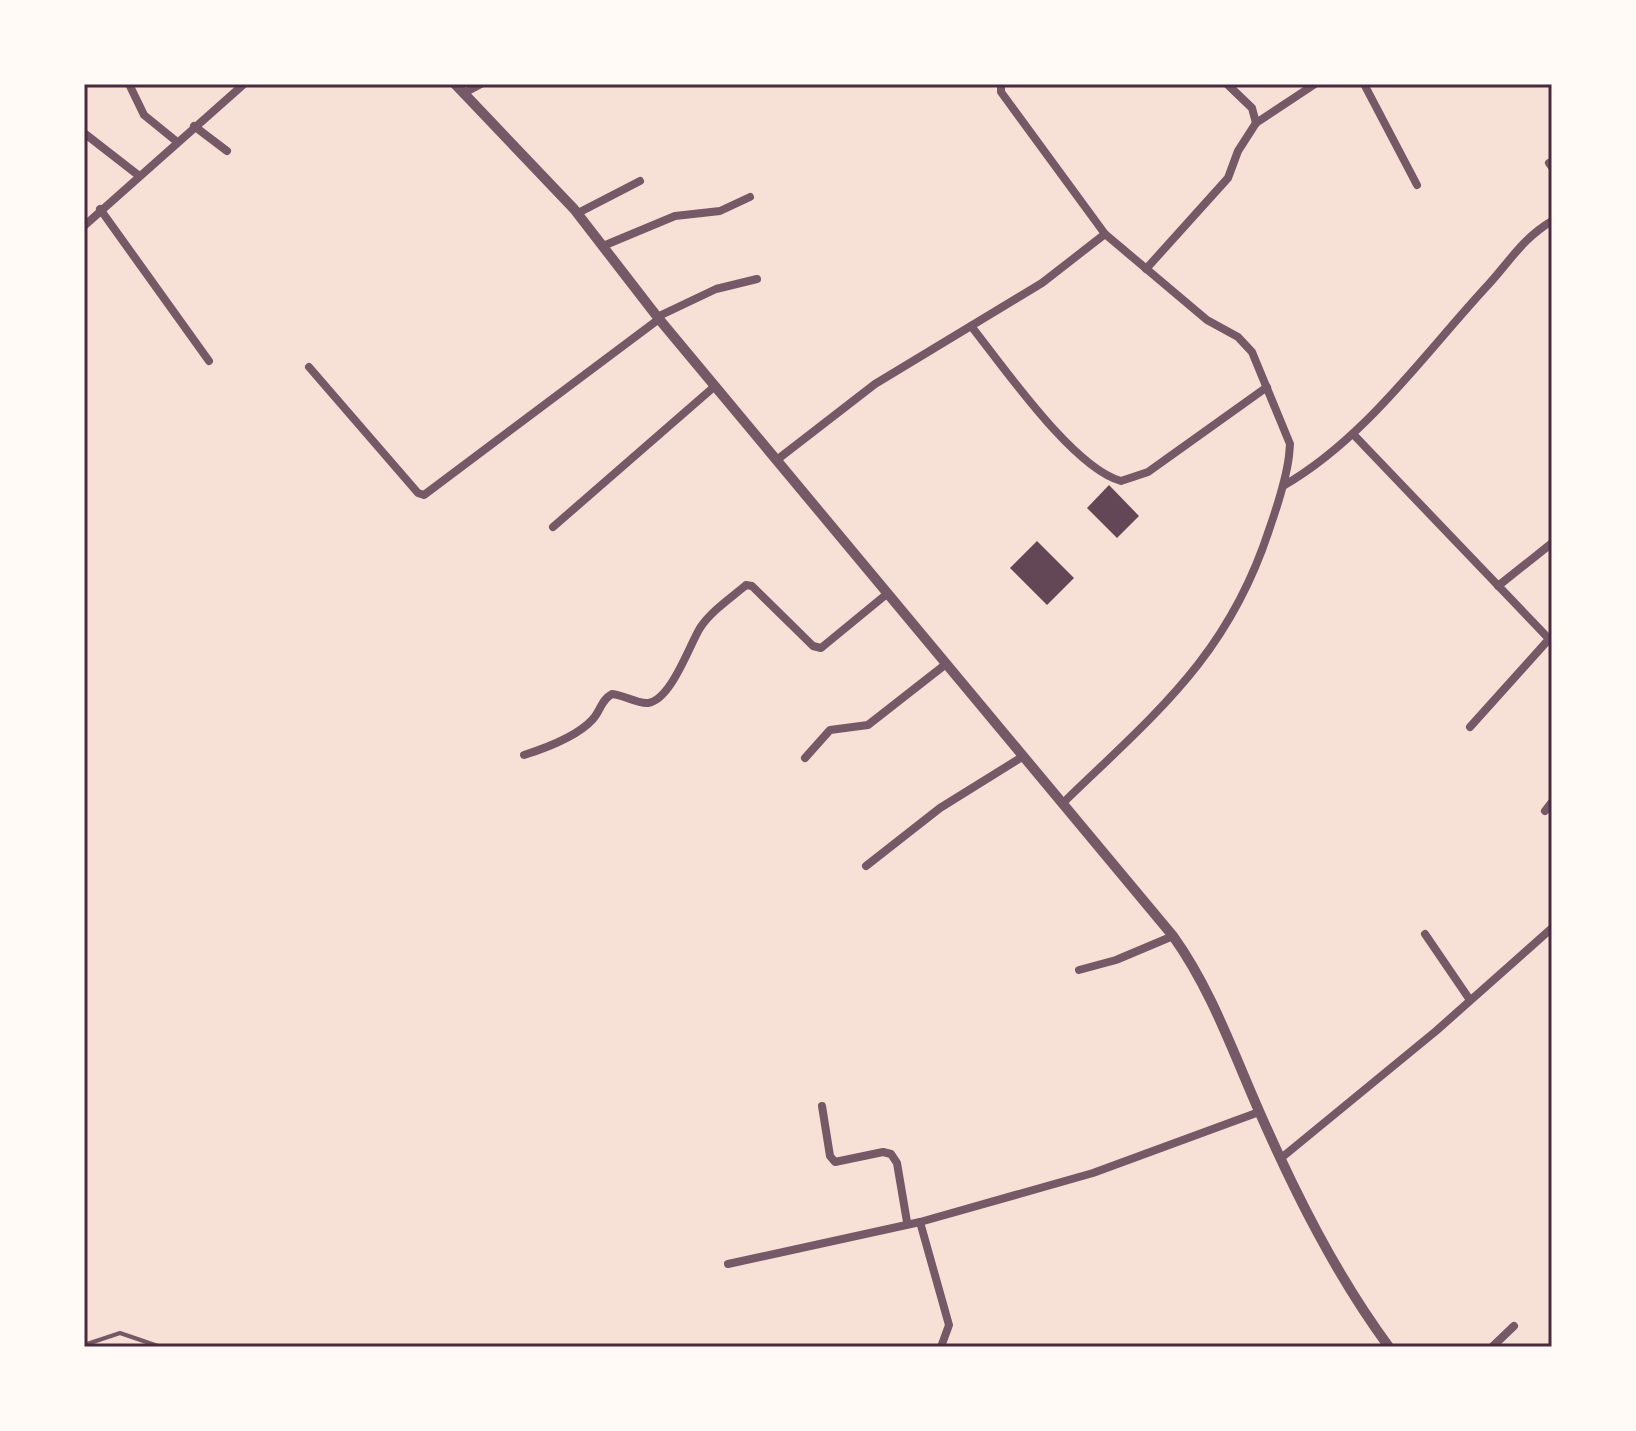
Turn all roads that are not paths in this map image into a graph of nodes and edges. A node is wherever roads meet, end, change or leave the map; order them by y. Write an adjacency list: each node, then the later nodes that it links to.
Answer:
1 (129, 84): 13 (street)
2 (244, 84): 11 (street)
3 (455, 84): 9 (street)
4 (481, 84): 9 (street)
5 (1001, 84): 23 (street)
6 (1227, 84): 10 (street)
7 (1315, 84): 10 (street)
8 (1364, 84): 17 (street)
9 (464, 93): 20 (street)
10 (1256, 123): 25 (street)
11 (194, 126): 13 (street); 14 (street)
12 (84, 133): 15 (street)
13 (176, 141): 15 (street)
14 (227, 151)
15 (138, 175): 19 (street)
16 (640, 181): 20 (street)
17 (1417, 185)
18 (750, 197): 24 (street)
19 (100, 209): 22 (street); 29 (street)
20 (578, 213): 24 (street)
21 (1552, 221): 33 (street)
22 (84, 226)
23 (1105, 234): 25 (street); 28 (street)
24 (603, 246): 27 (street)
25 (1146, 269): 32 (street)
26 (757, 279): 27 (street)
27 (658, 318): 30 (street); 31 (street)
28 (971, 326): 32 (street); 34 (street)
29 (209, 361)
30 (309, 367)
31 (715, 386): 34 (street); 36 (street)
32 (1267, 387): 35 (street)
33 (1353, 434): 35 (street); 38 (street)
34 (778, 459): 39 (street)
35 (1283, 486): 46 (street)
36 (553, 527)
37 (1552, 543): 38 (street)
38 (1498, 586): 40 (street)
39 (888, 593): 41 (street); 43 (street)
40 (1551, 640): 42 (street)
41 (946, 664): 44 (street); 45 (street)
42 (1470, 727)
43 (524, 755)
44 (1022, 757): 46 (street); 49 (street)
45 (805, 758)
46 (1064, 802): 52 (street)
47 (1552, 802): 48 (street)
48 (1545, 811)
49 (866, 866)
50 (1552, 928): 54 (street)
51 (1425, 934): 54 (street)
52 (1173, 936): 53 (street); 56 (street)
53 (1079, 970)
54 (1470, 1000): 57 (street)
55 (822, 1106): 58 (street)
56 (1259, 1112): 57 (street); 59 (street)
57 (1280, 1159): 65 (street)
58 (907, 1222): 59 (street); 60 (street)
59 (920, 1222): 64 (street)
60 (728, 1264)
61 (1514, 1326): 66 (street)
62 (84, 1346): 63 (lane)
63 (161, 1347)
64 (941, 1347)
65 (1389, 1347)
66 (1492, 1347)

